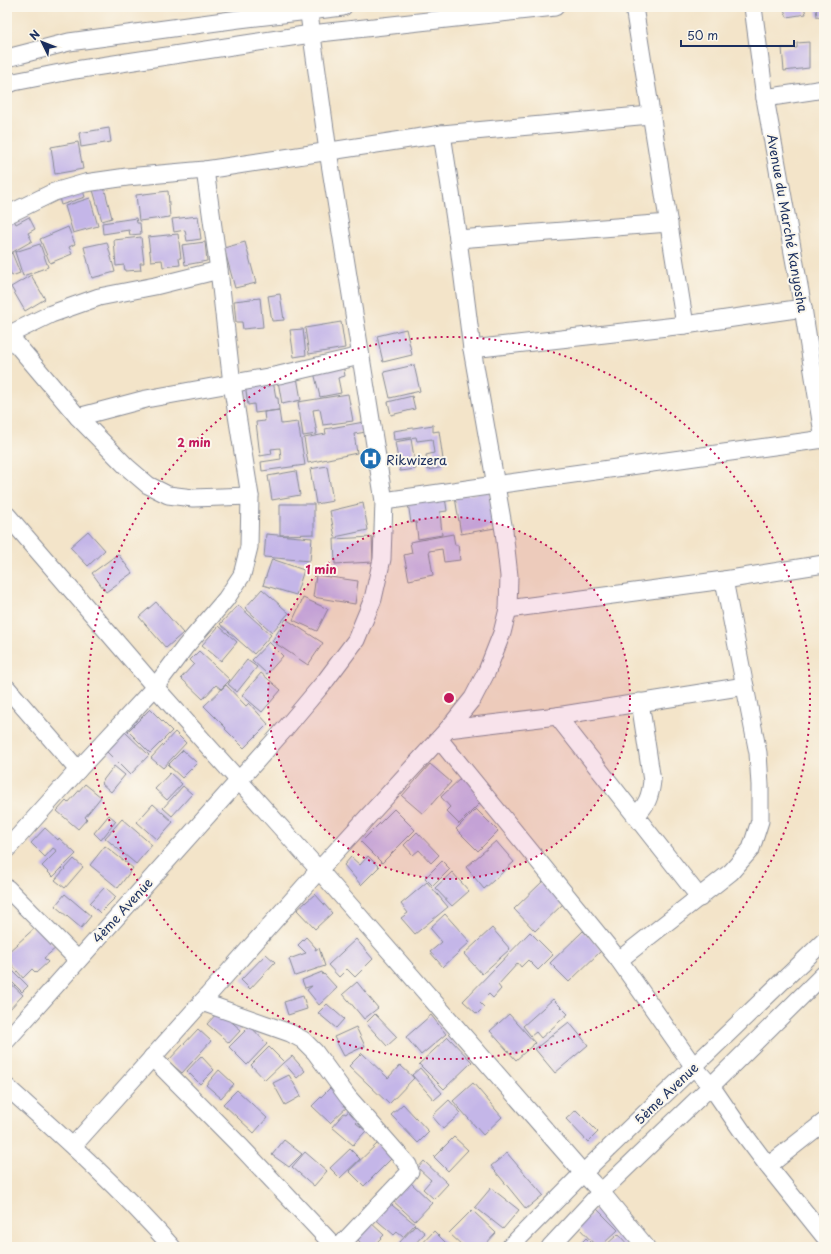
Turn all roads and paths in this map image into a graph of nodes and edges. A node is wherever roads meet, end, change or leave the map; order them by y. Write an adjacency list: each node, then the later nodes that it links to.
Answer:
1 (343, 7): 5 (street)
2 (555, 7): 6 (street)
3 (634, 7): 11 (street)
4 (753, 7): 10 (street, Avenue du Marché Kanyosha)
5 (308, 9): 6 (street, 4ème Avenue); 7 (street)
6 (311, 34): 8 (street); 13 (street, 4ème Avenue)
7 (7, 58)
8 (7, 85)
9 (824, 89): 10 (street)
10 (765, 98): 19 (street, Avenue du Marché Kanyosha)
11 (650, 115): 12 (street); 16 (street)
12 (442, 134): 13 (street); 17 (street)
13 (328, 151): 14 (street); 23 (street, 4ème Avenue)
14 (205, 170): 15 (street); 18 (street)
15 (7, 216)
16 (669, 223): 17 (street); 20 (street)
17 (458, 239): 22 (street)
18 (220, 270): 21 (street); 24 (street)
19 (803, 308): 20 (street); 26 (street, Avenue du Marché Kanyosha)
20 (685, 325): 22 (street)
21 (8, 334): 25 (street)
22 (472, 349): 27 (street)
23 (360, 356): 24 (street); 29 (street, 4ème Avenue)
24 (232, 384): 25 (street); 28 (street)
25 (78, 417): 28 (street)
26 (824, 439): 27 (street)
27 (495, 484): 29 (street); 33 (street)
28 (250, 496): 35 (street)
29 (384, 501): 41 (street, 4ème Avenue)
30 (7, 516): 35 (street)
31 (824, 564): 32 (street)
32 (724, 580): 33 (street); 34 (street)
33 (508, 610): 39 (street)
34 (745, 686): 37 (street); 46 (street)
35 (155, 687): 40 (street); 41 (street)
36 (10, 699): 40 (street)
37 (640, 702): 38 (street); 42 (street)
38 (557, 716): 39 (street); 42 (street)
39 (443, 734): 44 (street); 49 (street)
40 (78, 770): 43 (street)
41 (238, 781): 44 (street); 48 (street, 4ème Avenue)
42 (636, 816): 46 (street)
43 (7, 849)
44 (319, 870): 51 (street); 60 (street)
45 (7, 888): 48 (street)
46 (700, 898): 49 (street)
47 (824, 941): 54 (street, 5ème Avenue)
48 (78, 960): 52 (street, 4ème Avenue)
49 (619, 960): 54 (street)
50 (824, 974): 55 (street, 5ème Avenue)
51 (202, 1002): 53 (street); 65 (street)
52 (7, 1040)
53 (152, 1057): 58 (street); 64 (street)
54 (694, 1067): 55 (street); 60 (street, 5ème Avenue)
55 (712, 1086): 59 (street); 61 (street, 5ème Avenue)
56 (7, 1087): 58 (street)
57 (824, 1122): 59 (street)
58 (73, 1146): 63 (street)
59 (768, 1166): 62 (street)
60 (583, 1173): 61 (street); 66 (street, 5ème Avenue)
61 (601, 1192): 67 (street, 5ème Avenue); 68 (street)
62 (824, 1236)
63 (172, 1247)
64 (335, 1247)
65 (340, 1247)
66 (510, 1247)
67 (550, 1247)
68 (646, 1247)

